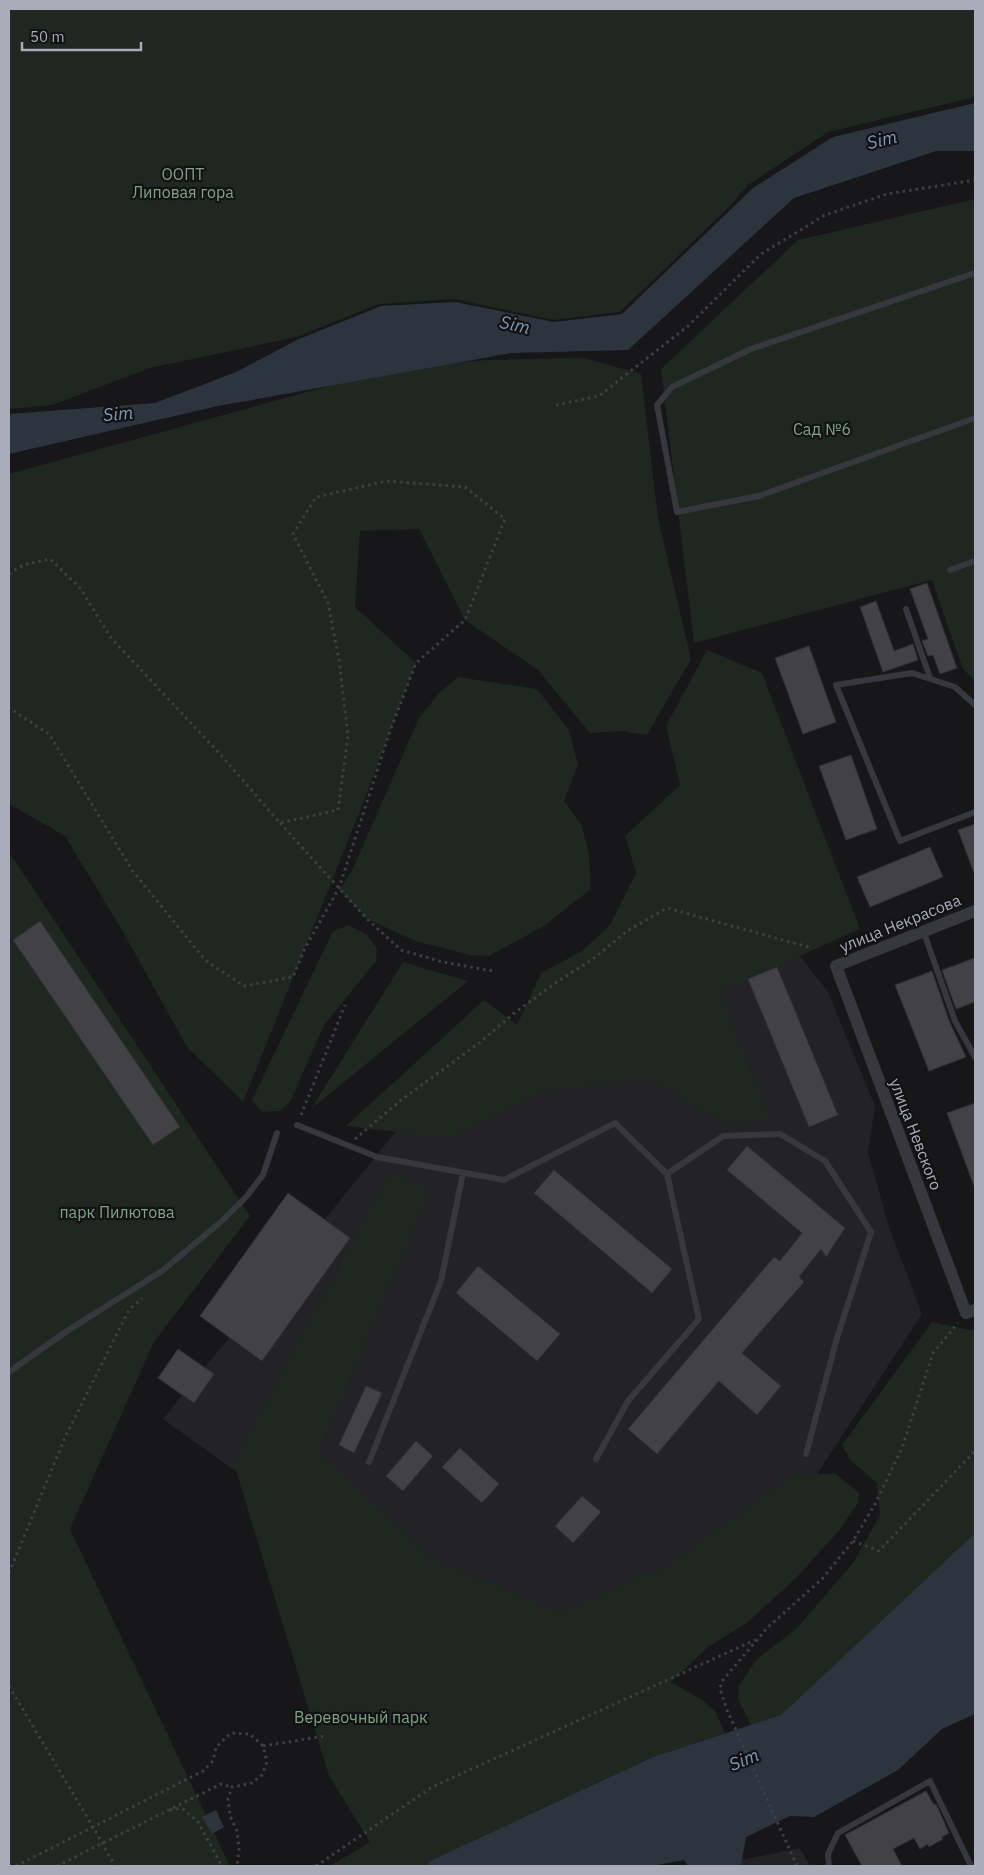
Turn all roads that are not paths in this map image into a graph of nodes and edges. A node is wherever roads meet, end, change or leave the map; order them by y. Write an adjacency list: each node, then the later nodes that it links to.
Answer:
1 (975, 273): 2 (lane)
2 (975, 418)
3 (975, 561): 4 (lane)
4 (950, 570)
5 (906, 609): 6 (lane)
6 (930, 678): 7 (lane); 8 (lane)
7 (975, 705)
8 (975, 812)
9 (975, 911): 10 (street, улица Некрасова)
10 (923, 930): 11 (street, улица Некрасова); 12 (lane)
11 (836, 966): 17 (street, улица Невского)
12 (975, 1057)
13 (297, 1125): 15 (lane)
14 (277, 1133): 18 (lane)
15 (463, 1173): 16 (lane); 21 (lane)
16 (667, 1174): 19 (lane); 20 (lane)
17 (971, 1312)
18 (9, 1372)
19 (806, 1454)
20 (596, 1459)
21 (368, 1462)
22 (829, 1866): 23 (lane)
23 (971, 1866)

